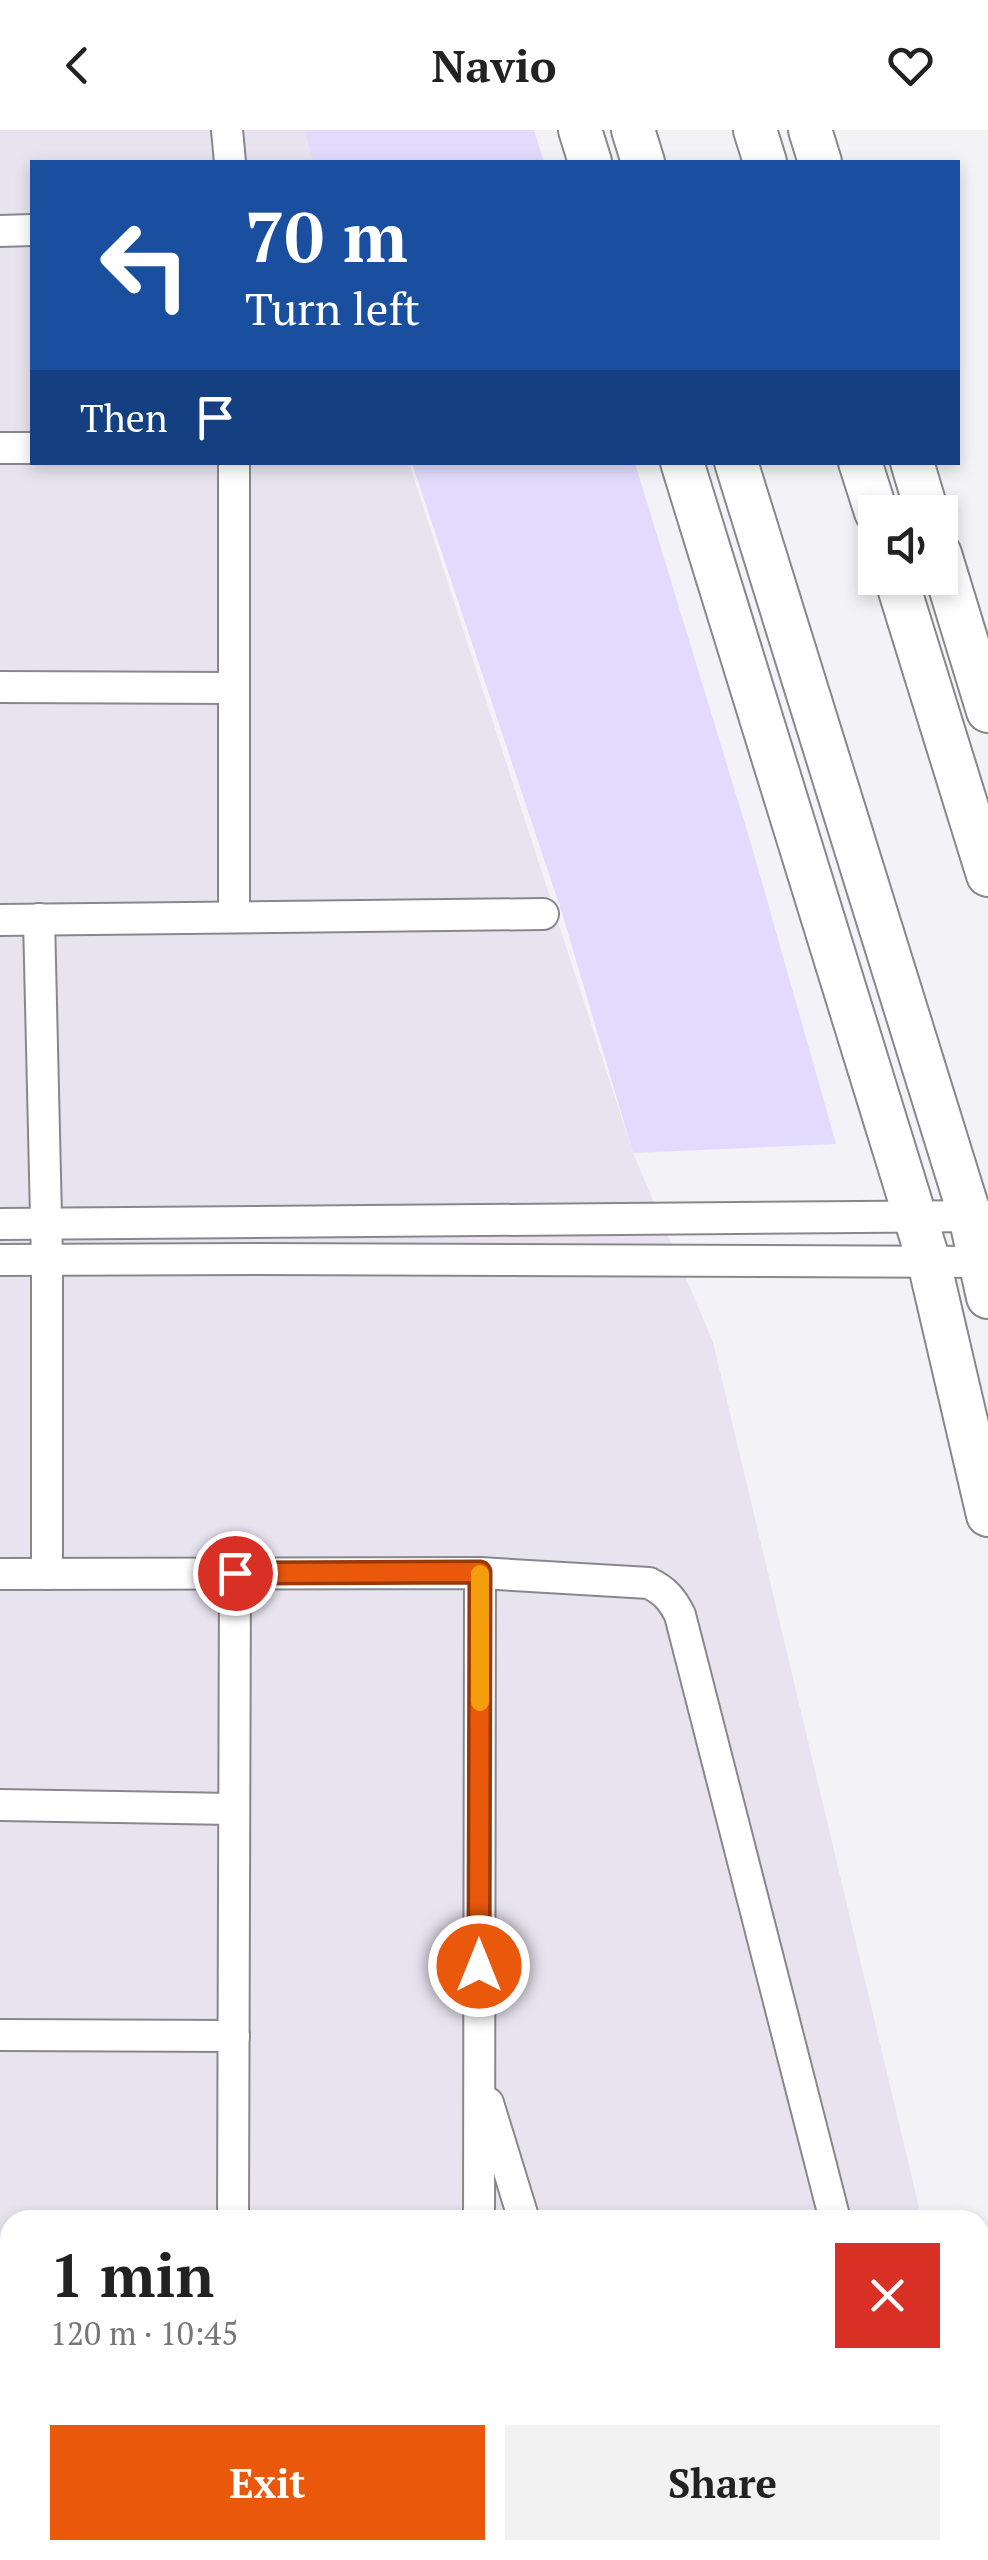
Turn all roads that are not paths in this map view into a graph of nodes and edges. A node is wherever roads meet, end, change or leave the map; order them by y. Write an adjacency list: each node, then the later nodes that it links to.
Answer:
1 (228, 130): 6 (street)
2 (580, 130): 7 (street)
3 (633, 130): 8 (street)
4 (754, 130): 9 (street)
5 (810, 130): 10 (street)
6 (230, 160)
7 (589, 160)
8 (642, 160)
9 (764, 160)
10 (819, 160)
11 (30, 230): 12 (street)
12 (0, 231)
13 (0, 448): 14 (street)
14 (30, 448)
15 (234, 465): 25 (street)
16 (683, 465): 33 (street)
17 (737, 465): 32 (street)
18 (861, 465): 20 (street)
19 (913, 465): 21 (street)
20 (871, 495)
21 (923, 495)
22 (901, 595): 27 (street)
23 (953, 595): 26 (street)
24 (0, 687): 25 (street)
25 (234, 688): 29 (street)
26 (988, 711)
27 (988, 875)
28 (543, 914): 29 (street)
29 (234, 917): 30 (street)
30 (40, 919): 31 (street); 35 (street)
31 (0, 920)
32 (979, 1216): 33 (street); 39 (street)
33 (914, 1217): 35 (street); 38 (street)
34 (0, 1224): 35 (street)
35 (46, 1224): 37 (street)
36 (0, 1260): 37 (street)
37 (48, 1260): 38 (street); 44 (street)
38 (929, 1262): 39 (street); 40 (street)
39 (985, 1274)
40 (988, 1516)
41 (480, 1572): 42 (street); 49 (street); 53 (street)
42 (235, 1573): 44 (street); 46 (street)
43 (0, 1574): 44 (street)
44 (46, 1574)
45 (0, 1805): 46 (street)
46 (234, 1808): 48 (street)
47 (0, 2035): 48 (street)
48 (234, 2036): 50 (street)
49 (479, 2075): 51 (street); 52 (street)
50 (233, 2210)
51 (479, 2210)
52 (521, 2210)
53 (832, 2210)

